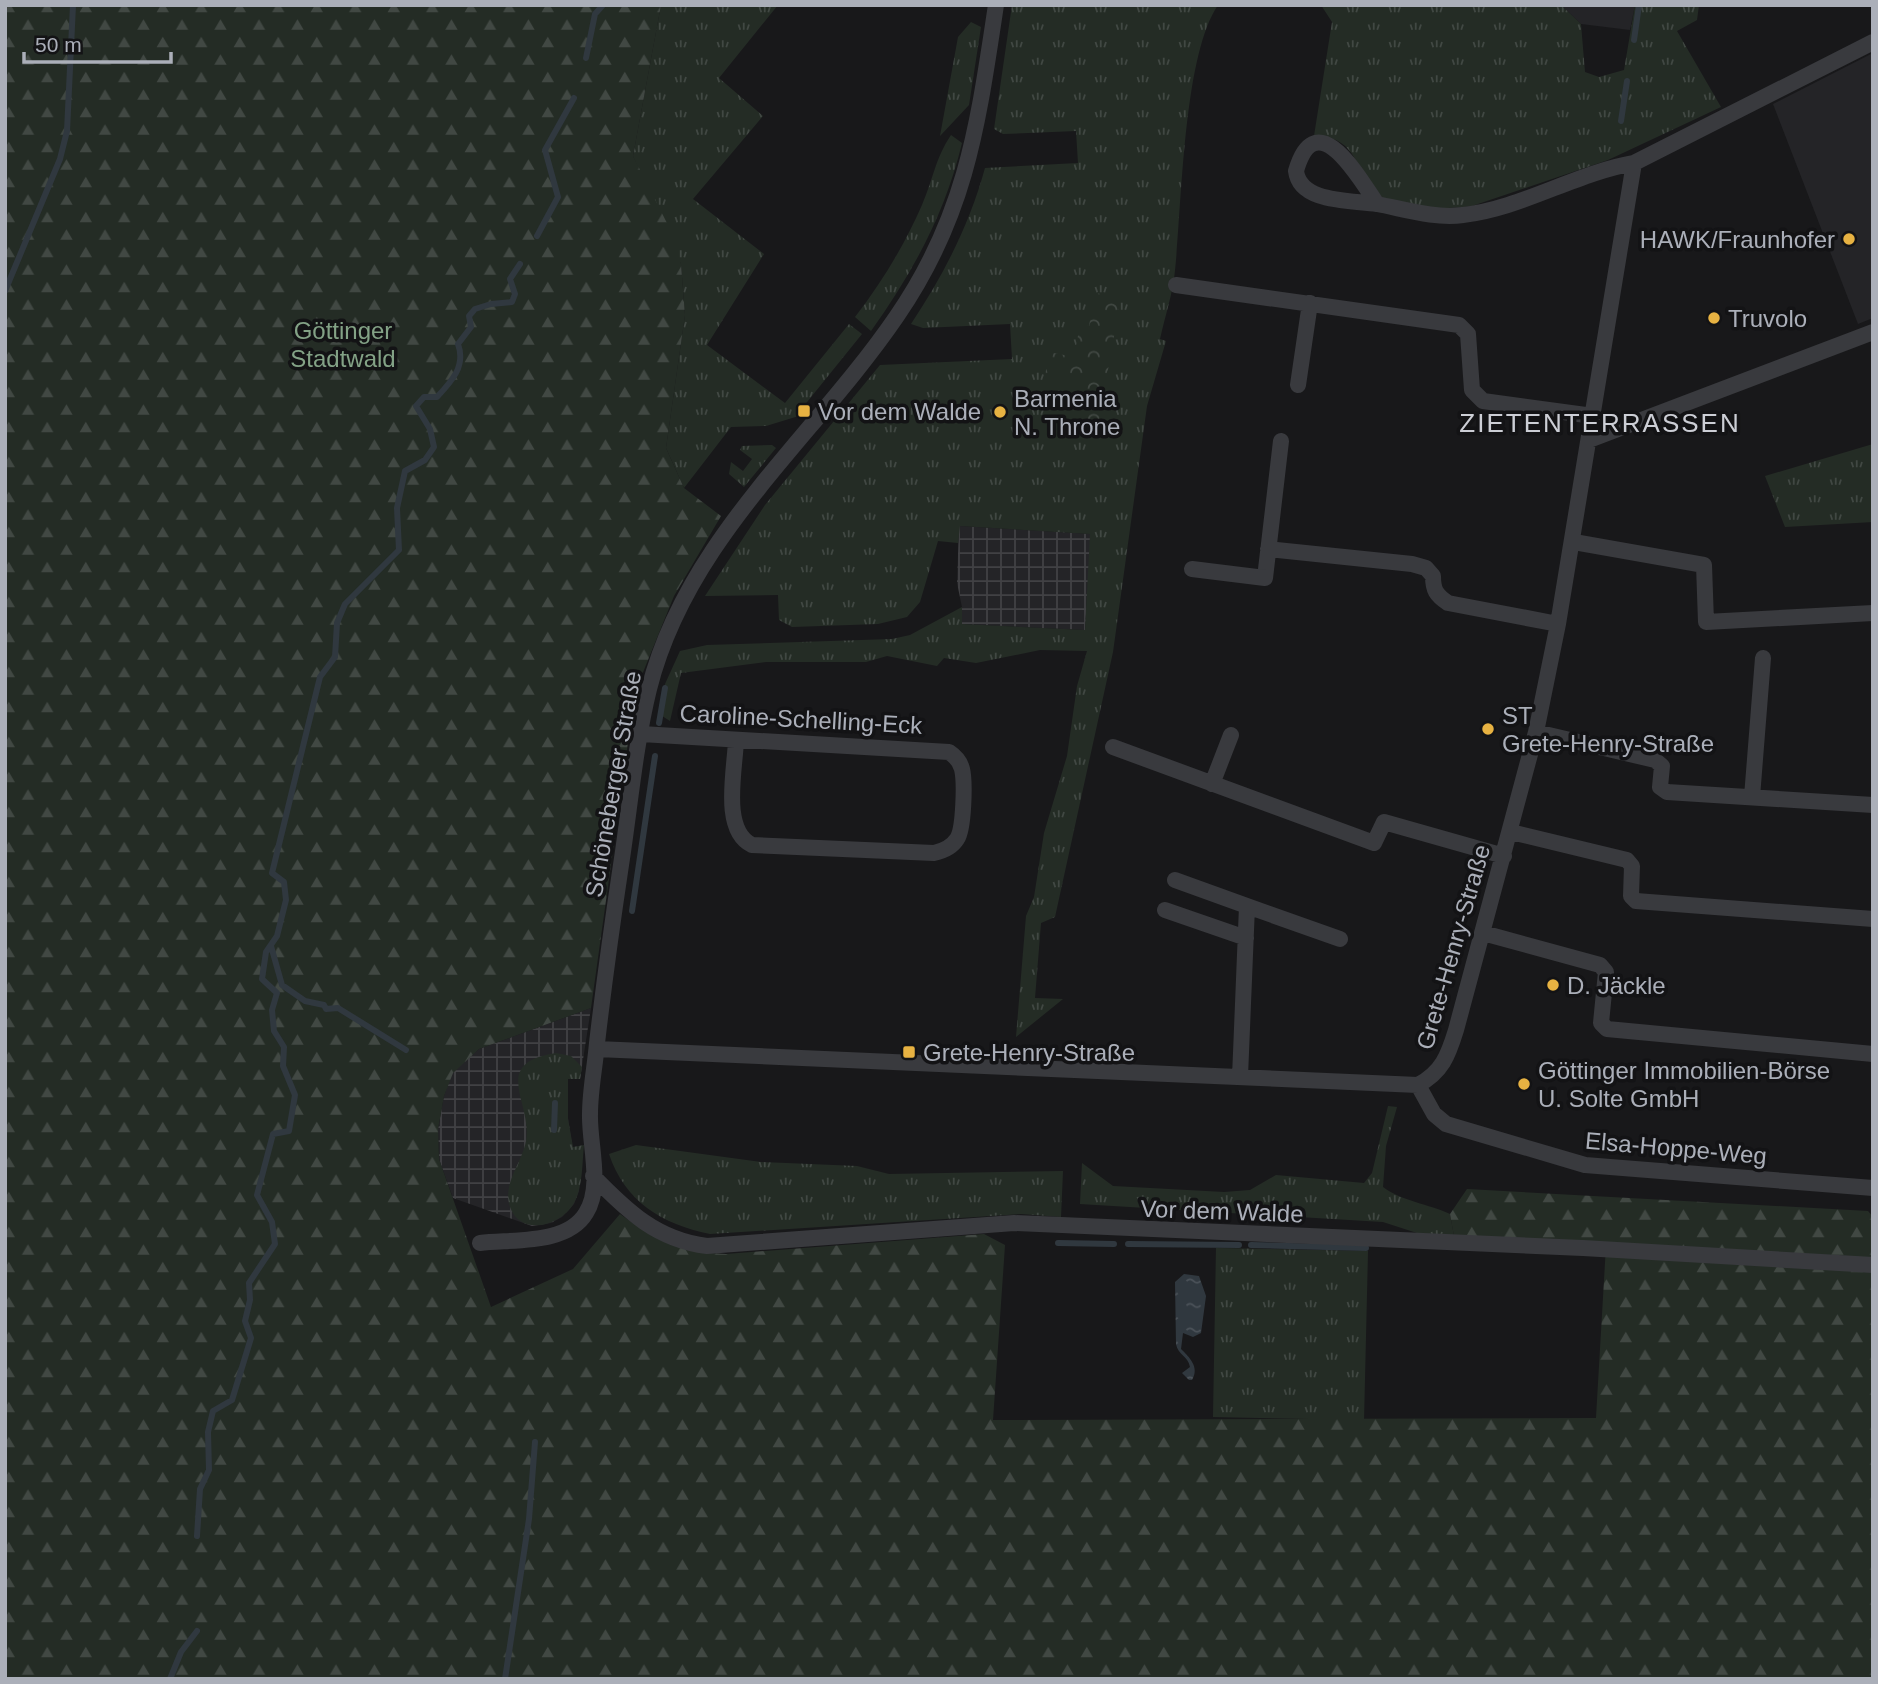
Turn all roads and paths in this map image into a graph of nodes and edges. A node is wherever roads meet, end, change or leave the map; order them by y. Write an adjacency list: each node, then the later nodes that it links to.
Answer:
1 (996, 5): 19 (street, Schöneberger Straße)
2 (1873, 42): 3 (street)
3 (1634, 163): 4 (street); 9 (street, Grete-Henry-Straße)
4 (1377, 204): 4 (street)
5 (1176, 285): 6 (street)
6 (1310, 303): 8 (street); 9 (street)
7 (1873, 332): 10 (street)
8 (1298, 385)
9 (1593, 416): 10 (street, Grete-Henry-Straße)
10 (1589, 440): 12 (street, Grete-Henry-Straße)
11 (1281, 441): 13 (street)
12 (1574, 542): 15 (street); 16 (street, Grete-Henry-Straße)
13 (1269, 549): 14 (street); 16 (street)
14 (1192, 569)
15 (1873, 612)
16 (1558, 624): 18 (street, Grete-Henry-Straße)
17 (1763, 658): 24 (street)
18 (1536, 732): 24 (street); 26 (street, Grete-Henry-Straße)
19 (641, 734): 21 (street, Caroline-Schelling-Eck); 35 (street, Schöneberger Straße)
20 (1231, 736): 23 (street)
21 (736, 740): 21 (street, Caroline-Schelling-Eck)
22 (1113, 747): 23 (street)
23 (1213, 784): 27 (street)
24 (1752, 797): 25 (street)
25 (1873, 805)
26 (1511, 832): 27 (street, Grete-Henry-Straße); 31 (street)
27 (1504, 856): 32 (street, Grete-Henry-Straße)
28 (1175, 880): 29 (street)
29 (1247, 906): 33 (street); 34 (street)
30 (1165, 910): 33 (street)
31 (1873, 919)
32 (1483, 933): 36 (street); 38 (street, Grete-Henry-Straße)
33 (1246, 938): 37 (street)
34 (1340, 939)
35 (597, 1049): 37 (street, Grete-Henry-Straße); 39 (street, Schöneberger Straße)
36 (1873, 1054)
37 (1240, 1077): 38 (street, Grete-Henry-Straße)
38 (1418, 1085): 40 (street, Elsa-Hoppe-Weg)
39 (593, 1176): 41 (street, Schöneberger Straße); 42 (street, Vor dem Walde)
40 (1873, 1188)
41 (480, 1242)
42 (1873, 1265)

